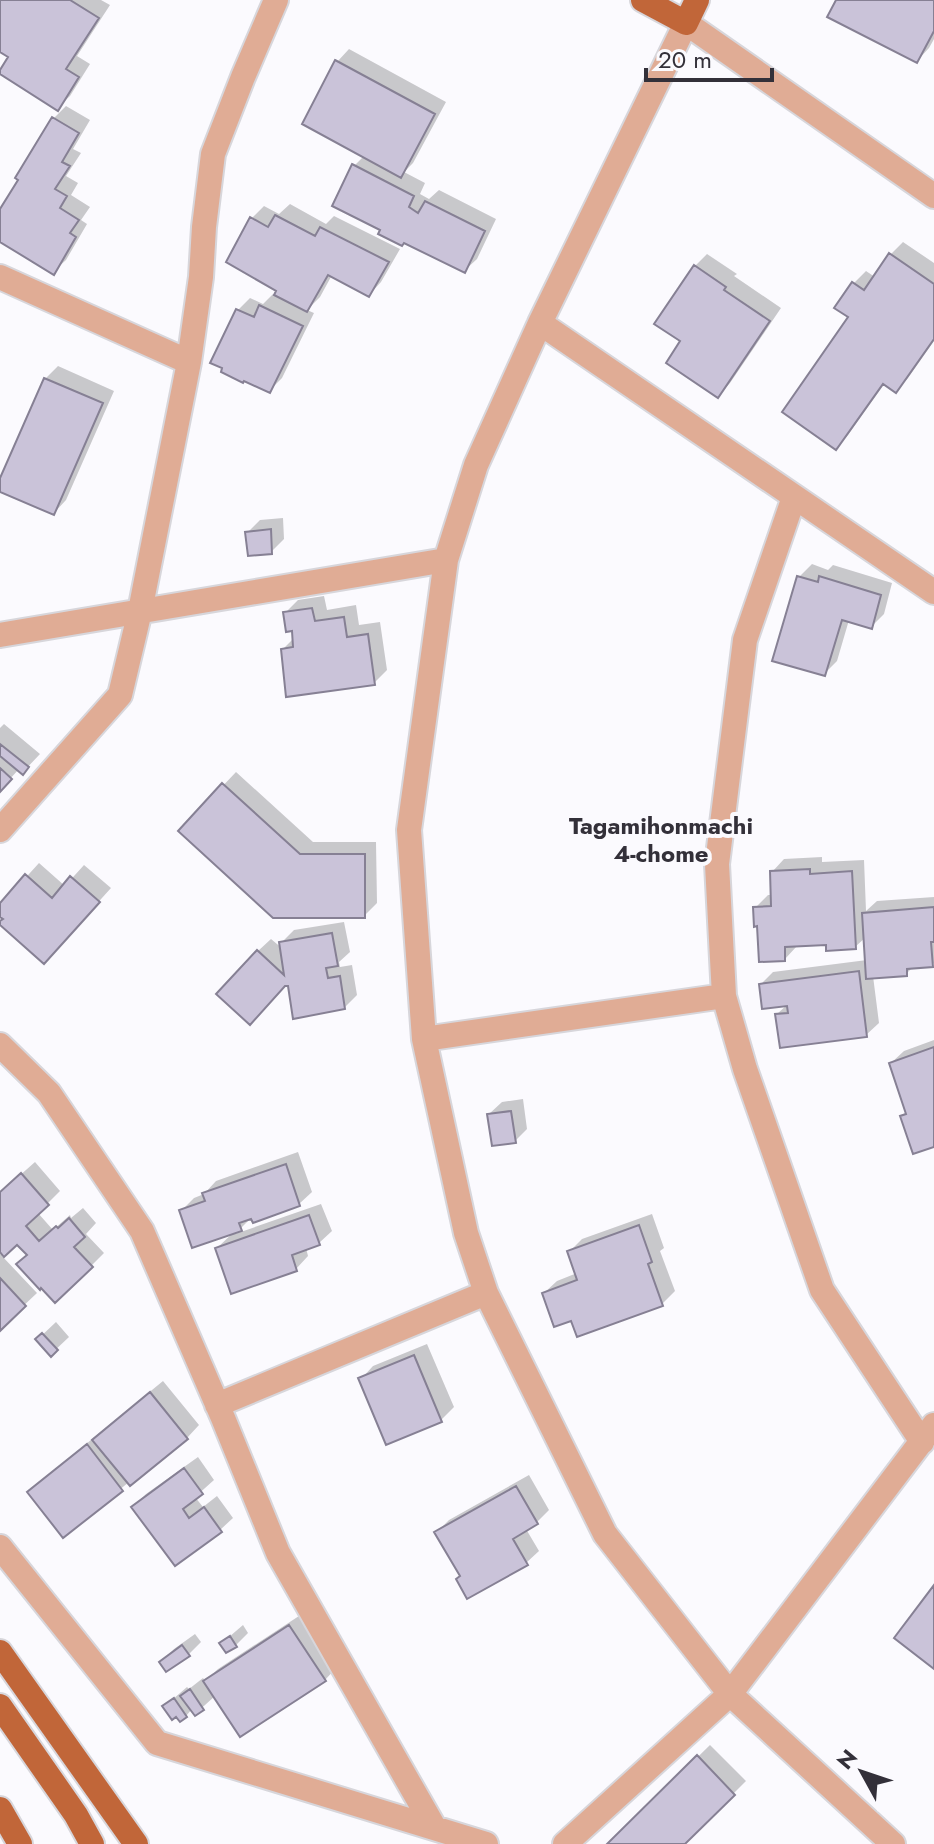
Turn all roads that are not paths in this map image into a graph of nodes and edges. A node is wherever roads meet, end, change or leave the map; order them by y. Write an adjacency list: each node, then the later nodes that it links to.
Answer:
1 (276, 0): 8 (street)
2 (643, 0): 4 (main road)
3 (697, 0): 4 (main road)
4 (686, 23): 5 (street); 7 (street)
5 (934, 196)
6 (0, 277): 8 (street)
7 (540, 323): 9 (street); 10 (street)
8 (189, 362): 12 (street)
9 (794, 497): 11 (street); 15 (street)
10 (446, 560): 12 (street); 16 (street)
11 (934, 592)
12 (140, 611): 13 (street); 14 (street)
13 (0, 635)
14 (0, 830)
15 (724, 996): 16 (street); 20 (street)
16 (424, 1039): 18 (street)
17 (0, 1045): 19 (street)
18 (486, 1293): 19 (street); 23 (street)
19 (217, 1405): 26 (street)
20 (928, 1434): 23 (street)
21 (0, 1547): 26 (street)
22 (0, 1652): 27 (main road)
23 (730, 1694): 31 (street); 32 (street)
24 (0, 1706): 29 (main road)
25 (0, 1809): 28 (main road)
26 (434, 1827): 30 (street)
27 (132, 1838)
28 (20, 1844)
29 (92, 1844)
30 (486, 1844)
31 (565, 1844)
32 (893, 1844)

